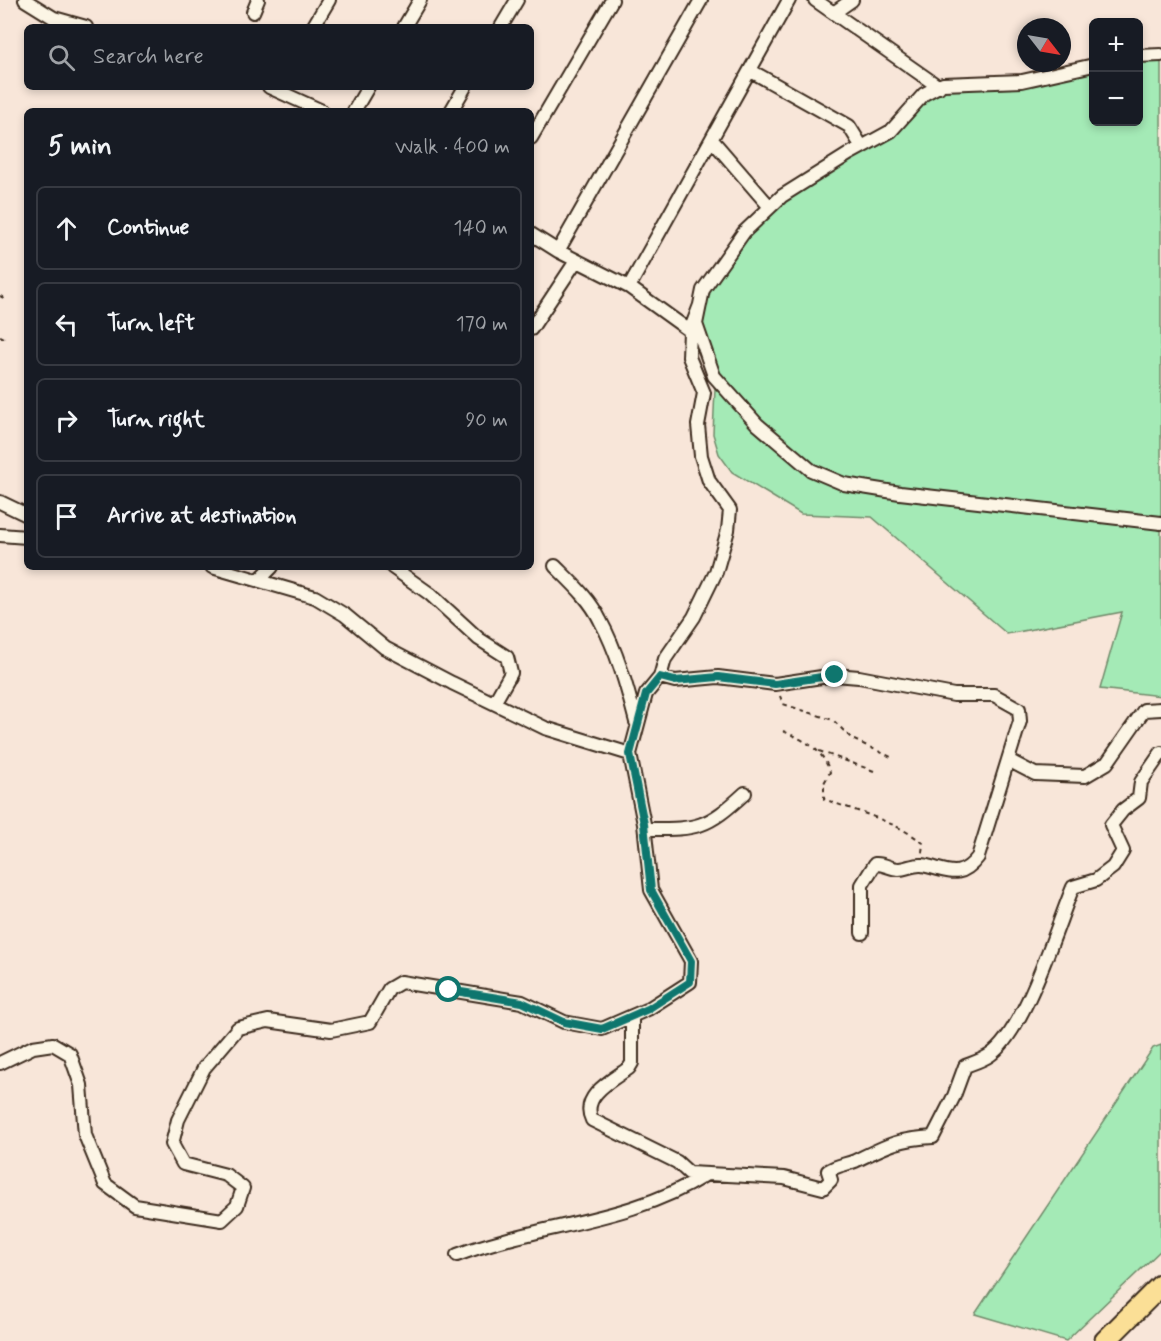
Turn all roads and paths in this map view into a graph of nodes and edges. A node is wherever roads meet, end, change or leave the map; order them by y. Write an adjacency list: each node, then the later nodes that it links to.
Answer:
1 (25, 0): 13 (street)
2 (258, 0): 11 (street)
3 (328, 0): 14 (street)
4 (420, 0): 15 (street)
5 (517, 0): 16 (street)
6 (612, 0): 28 (street)
7 (701, 0): 33 (street)
8 (789, 0): 20 (street)
9 (815, 0): 12 (street)
10 (852, 0): 12 (street)
11 (253, 12)
12 (835, 12): 21 (street)
13 (75, 24)
14 (315, 24)
15 (406, 24)
16 (503, 24)
17 (1161, 55): 18 (street)
18 (1143, 56)
19 (1089, 66): 21 (street)
20 (751, 71): 29 (street); 30 (street)
21 (939, 87): 30 (street)
22 (280, 90): 25 (street)
23 (366, 90): 26 (street)
24 (463, 90): 27 (street)
25 (316, 108)
26 (356, 108)
27 (453, 108)
28 (534, 133)
29 (713, 141): 31 (street); 35 (street)
30 (862, 147): 31 (street)
31 (771, 207): 38 (street)
32 (534, 236): 33 (street)
33 (558, 251): 34 (street)
34 (576, 261): 35 (street); 39 (street)
35 (629, 287): 40 (street)
36 (0, 296): 37 (path)
37 (4, 298)
38 (700, 305): 40 (street); 43 (street)
39 (534, 324)
40 (690, 331): 51 (street)
41 (0, 502): 42 (street)
42 (24, 514)
43 (1161, 522)
44 (0, 535): 45 (street)
45 (24, 537)
46 (555, 566): 55 (street)
47 (223, 570): 50 (street)
48 (269, 570): 50 (street)
49 (396, 570): 53 (street)
50 (259, 580): 53 (street)
51 (660, 677): 52 (street); 55 (street)
52 (775, 684): 60 (path); 61 (street)
53 (494, 703): 59 (street)
54 (1161, 709): 61 (street)
55 (636, 723): 59 (street)
56 (783, 731): 57 (path)
57 (819, 751): 62 (path); 65 (path)
58 (1161, 753): 69 (street)
59 (630, 754): 64 (street)
60 (891, 757)
61 (1008, 760): 65 (street)
62 (874, 771)
63 (745, 793): 64 (street)
64 (645, 829): 67 (street)
65 (921, 865): 66 (street)
66 (862, 933)
67 (632, 1016): 68 (street); 69 (street)
68 (0, 1063)
69 (705, 1175): 70 (street)
70 (457, 1255)
71 (1161, 1285): 72 (highway)
72 (1105, 1341)

